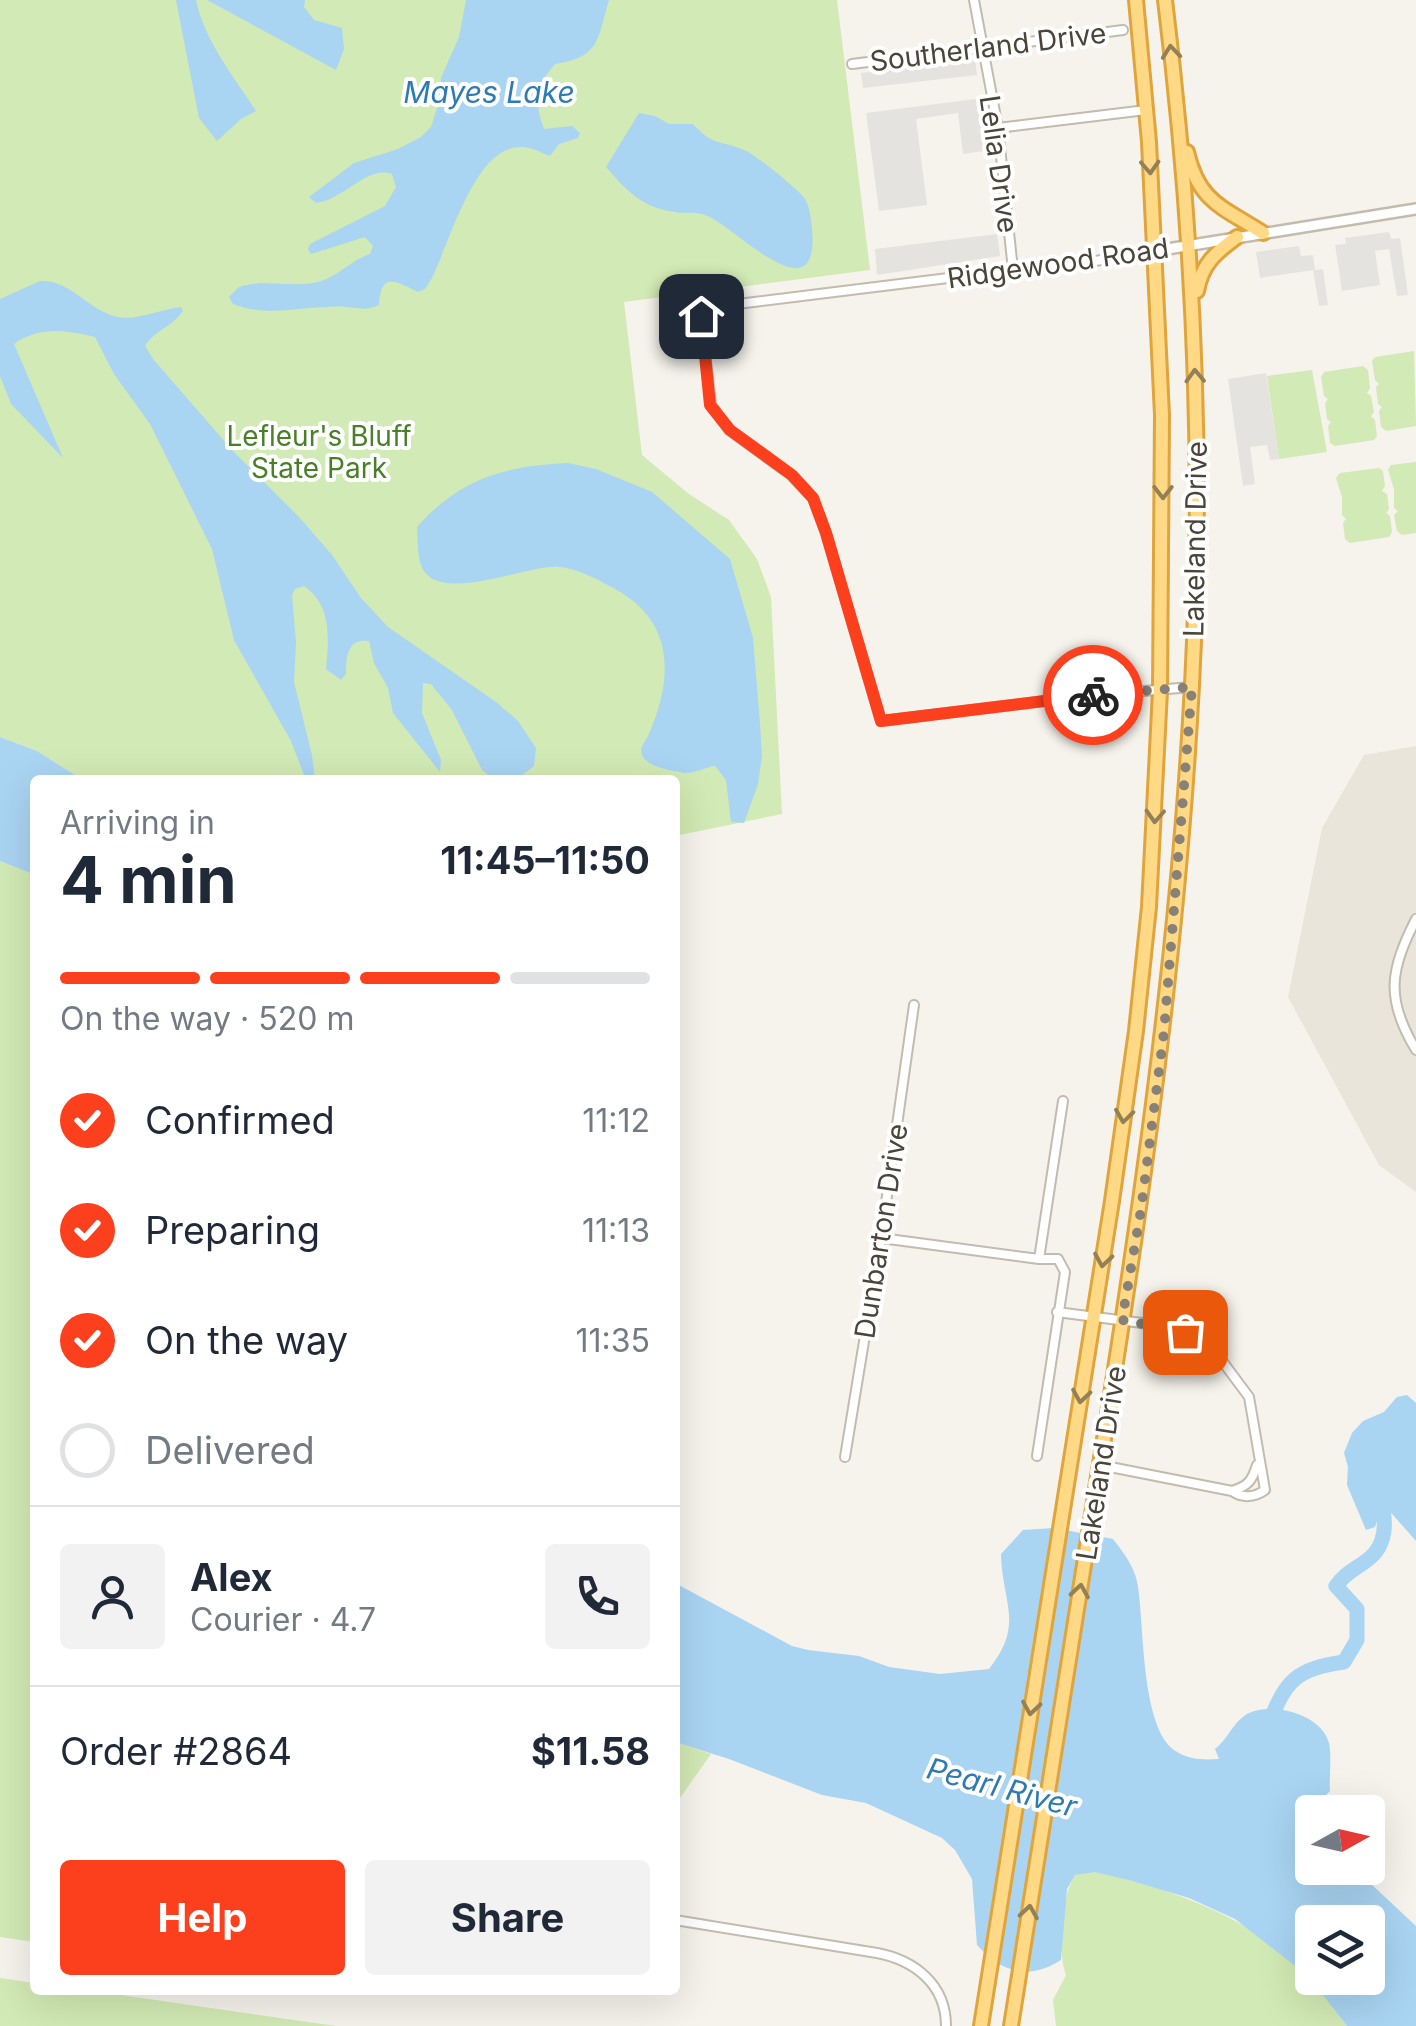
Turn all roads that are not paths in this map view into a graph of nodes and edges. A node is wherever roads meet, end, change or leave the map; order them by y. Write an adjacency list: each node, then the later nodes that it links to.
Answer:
1 (974, 0): 5 (street, Lelia Drive)
2 (1136, 0): 7 (highway, Lakeland Drive)
3 (1165, 0): 8 (highway, Lakeland Drive, one-way to 3)
4 (1123, 30): 5 (street, Southerland Drive)
5 (981, 48): 6 (street, Southerland Drive); 9 (street, Lelia Drive)
6 (852, 64)
7 (1146, 110): 9 (street); 14 (highway, Lakeland Drive, one-way to 14)
8 (1177, 112): 11 (highway); 13 (highway, Lakeland Drive)
9 (998, 128): 15 (street, Lelia Drive)
10 (1416, 209): 11 (street, Ridgewood Road)
11 (1263, 233): 12 (street, Ridgewood Road)
12 (1237, 238): 13 (street, Ridgewood Road); 16 (highway)
13 (1188, 244): 14 (street, Ridgewood Road); 16 (highway, Lakeland Drive)
14 (1155, 251): 15 (street, Ridgewood Road); 18 (highway, Lakeland Drive, one-way to 18)
15 (1013, 270): 18 (street, Ridgewood Road)
16 (1193, 308): 17 (highway, Lakeland Drive, one-way to 16)
17 (1192, 687): 18 (street); 27 (highway, Lakeland Drive)
18 (1160, 691): 26 (highway, Lakeland Drive, one-way to 26)
19 (1416, 920): 21 (street)
20 (914, 1005): 23 (street, Dunbarton Drive)
21 (1416, 1050)
22 (1063, 1101): 24 (street)
23 (881, 1238): 24 (street); 29 (street, Dunbarton Drive)
24 (1039, 1259): 25 (street)
25 (1057, 1312): 26 (street); 28 (street)
26 (1093, 1318): 27 (street); 35 (highway, Lakeland Drive, one-way to 35)
27 (1122, 1320): 30 (street); 31 (highway, Lakeland Drive)
28 (1037, 1456)
29 (846, 1457)
30 (1258, 1460): 32 (street); 32 (street)
31 (1100, 1465): 32 (street); 36 (highway, Lakeland Drive, one-way to 31)
32 (1232, 1490)
33 (680, 1921): 34 (street)
34 (946, 2026)
35 (981, 2026)
36 (1011, 2026)

